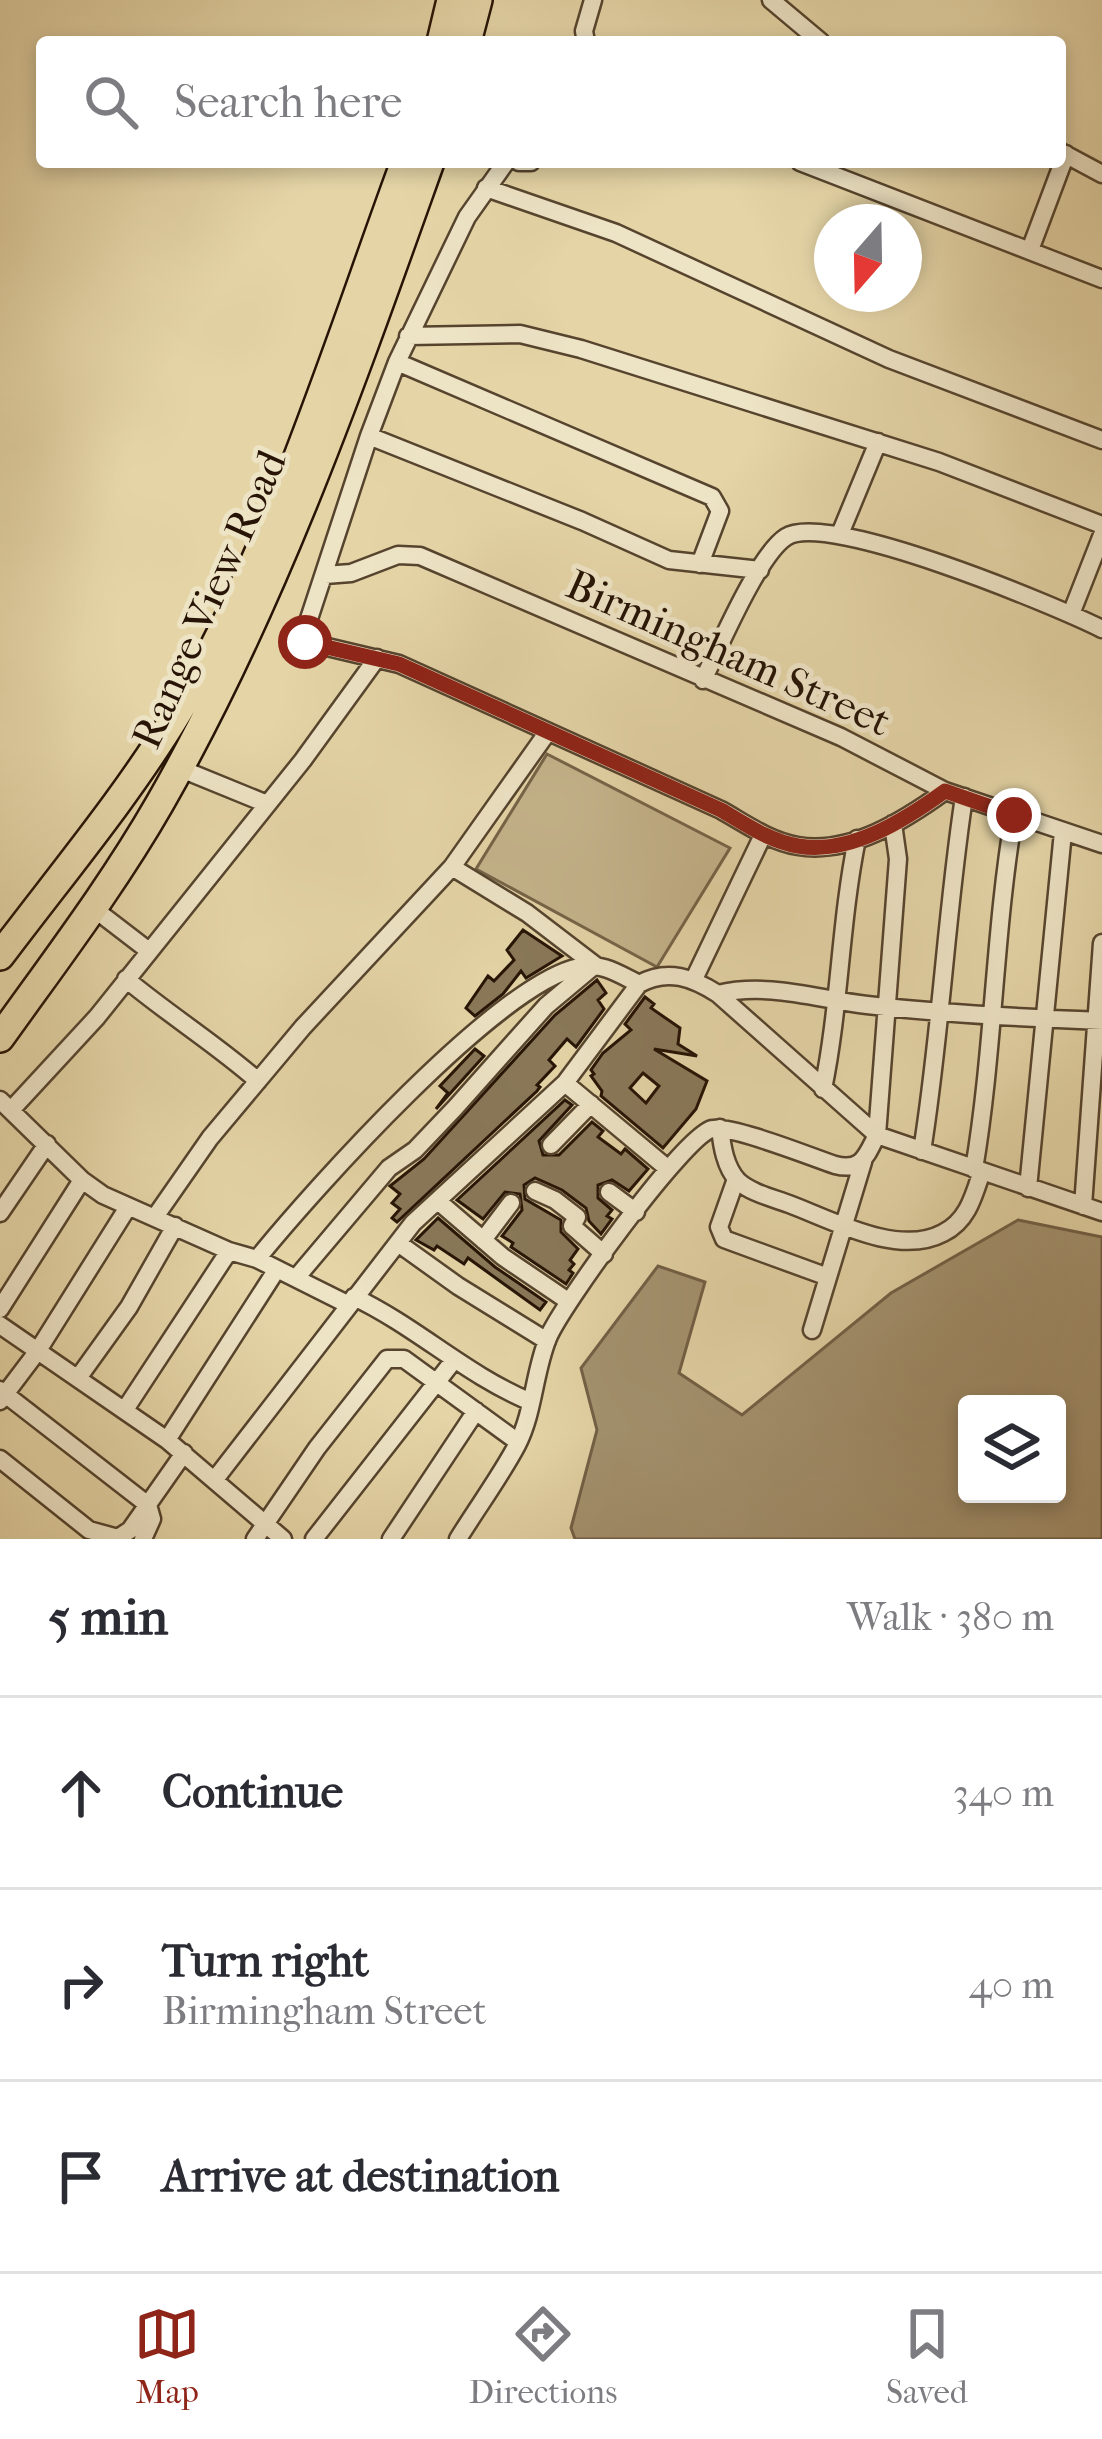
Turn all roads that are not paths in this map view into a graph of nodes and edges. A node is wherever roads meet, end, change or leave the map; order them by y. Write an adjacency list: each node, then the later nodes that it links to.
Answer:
1 (593, 0): 6 (street)
2 (771, 0): 7 (street)
3 (463, 4): 4 (main road); 5 (main road)
4 (444, 36)
5 (466, 36)
6 (585, 36)
7 (813, 36)
8 (1066, 155): 14 (street)
9 (403, 168): 48 (main road, Range View Road)
10 (428, 168): 34 (main road, Range View Road)
11 (501, 168): 15 (street)
12 (816, 168): 16 (street)
13 (1058, 168): 16 (street)
14 (1102, 175)
15 (486, 188): 18 (street); 21 (street)
16 (1030, 250): 17 (street)
17 (1102, 277)
18 (408, 336): 19 (street); 22 (street)
19 (397, 362): 20 (street); 26 (street)
20 (369, 436): 26 (street); 28 (street)
21 (1102, 440)
22 (878, 442): 23 (street); 24 (street)
23 (1102, 525)
24 (840, 534): 27 (street); 29 (street)
25 (1102, 535): 29 (street)
26 (700, 564): 27 (street)
27 (760, 570): 32 (street)
28 (326, 575): 31 (street); 32 (street, Birmingham Street)
29 (1071, 614): 30 (street)
30 (1102, 629)
31 (377, 658): 33 (street); 37 (street)
32 (703, 680): 35 (street, Birmingham Street)
33 (547, 733): 41 (street); 44 (street)
34 (179, 768): 37 (street); 45 (main road, Range View Road)
35 (945, 791): 36 (street, Birmingham Street); 39 (street)
36 (964, 797): 38 (street, Birmingham Street); 56 (street)
37 (267, 804): 47 (street)
38 (1014, 815): 40 (street, Birmingham Street); 57 (street)
39 (892, 824): 42 (street); 55 (street)
40 (1064, 832): 43 (street, Birmingham Street); 58 (street)
41 (763, 835): 42 (street); 51 (street)
42 (857, 839): 54 (street)
43 (1102, 844)
44 (452, 867): 49 (street); 61 (street)
45 (93, 908): 47 (street); 60 (main road, Range View Road)
46 (1102, 943): 59 (street)
47 (149, 951): 50 (street)
48 (0, 956)
49 (595, 965): 52 (street); 93 (street); 96 (street)
50 (126, 979): 61 (street); 64 (street)
51 (694, 979): 52 (street); 53 (street)
52 (639, 985): 62 (street)
53 (718, 994): 54 (street); 63 (street)
54 (834, 1000): 55 (street); 63 (street)
55 (888, 1007): 56 (street); 67 (street)
56 (939, 1011): 57 (street); 70 (street)
57 (993, 1016): 58 (street); 73 (street)
58 (1046, 1019): 59 (street); 76 (street)
59 (1099, 1021): 81 (street)
60 (0, 1038)
61 (258, 1081): 86 (street)
62 (565, 1082): 65 (street); 79 (street)
63 (823, 1089): 67 (street)
64 (6, 1104): 68 (street)
65 (590, 1104): 69 (street); 72 (street)
66 (720, 1128): 71 (street); 72 (street); 74 (street)
67 (877, 1135): 70 (street); 71 (street)
68 (47, 1144): 75 (street); 85 (street)
69 (551, 1145)
70 (922, 1151): 73 (street)
71 (863, 1162): 87 (street)
72 (667, 1168): 83 (street)
73 (978, 1170): 76 (street); 87 (street)
74 (736, 1179): 87 (street); 95 (street)
75 (82, 1180): 82 (street); 99 (street)
76 (1028, 1188): 81 (street)
77 (535, 1191): 92 (street)
78 (609, 1192): 83 (street)
79 (439, 1202): 89 (street); 90 (street)
80 (511, 1203): 89 (street)
81 (1083, 1206): 84 (street)
82 (128, 1207): 86 (street); 103 (street)
83 (636, 1212): 92 (street)
84 (1102, 1212)
85 (0, 1214)
86 (155, 1217): 88 (street)
87 (844, 1225): 95 (street)
88 (175, 1226): 91 (street); 105 (street)
89 (483, 1240): 98 (street)
90 (398, 1243): 97 (street); 102 (street)
91 (229, 1251): 93 (street); 109 (street)
92 (604, 1254): 98 (street)
93 (257, 1259): 94 (street)
94 (277, 1269): 96 (street); 111 (street)
95 (829, 1276): 101 (street)
96 (296, 1278): 97 (street)
97 (351, 1300): 104 (street); 115 (street)
98 (568, 1301): 102 (street)
99 (0, 1310)
100 (0, 1325): 103 (street)
101 (812, 1330)
102 (547, 1341): 108 (street)
103 (37, 1352): 105 (street); 107 (street)
104 (454, 1360): 106 (street); 108 (street)
105 (78, 1378): 109 (street)
106 (435, 1384): 110 (street); 117 (street); 121 (street)
107 (2, 1395): 116 (street)
108 (531, 1402): 112 (street)
109 (126, 1408): 111 (street)
110 (476, 1412): 112 (street); 122 (street)
111 (167, 1439): 113 (street)
112 (518, 1442): 123 (street)
113 (184, 1453): 115 (street); 116 (street)
114 (0, 1459): 116 (street)
115 (216, 1478): 117 (street)
116 (148, 1505): 118 (street)
117 (265, 1520): 119 (street); 120 (street)
118 (143, 1539)
119 (255, 1539)
120 (283, 1539)
121 (314, 1539)
122 (391, 1539)
123 (458, 1539)

